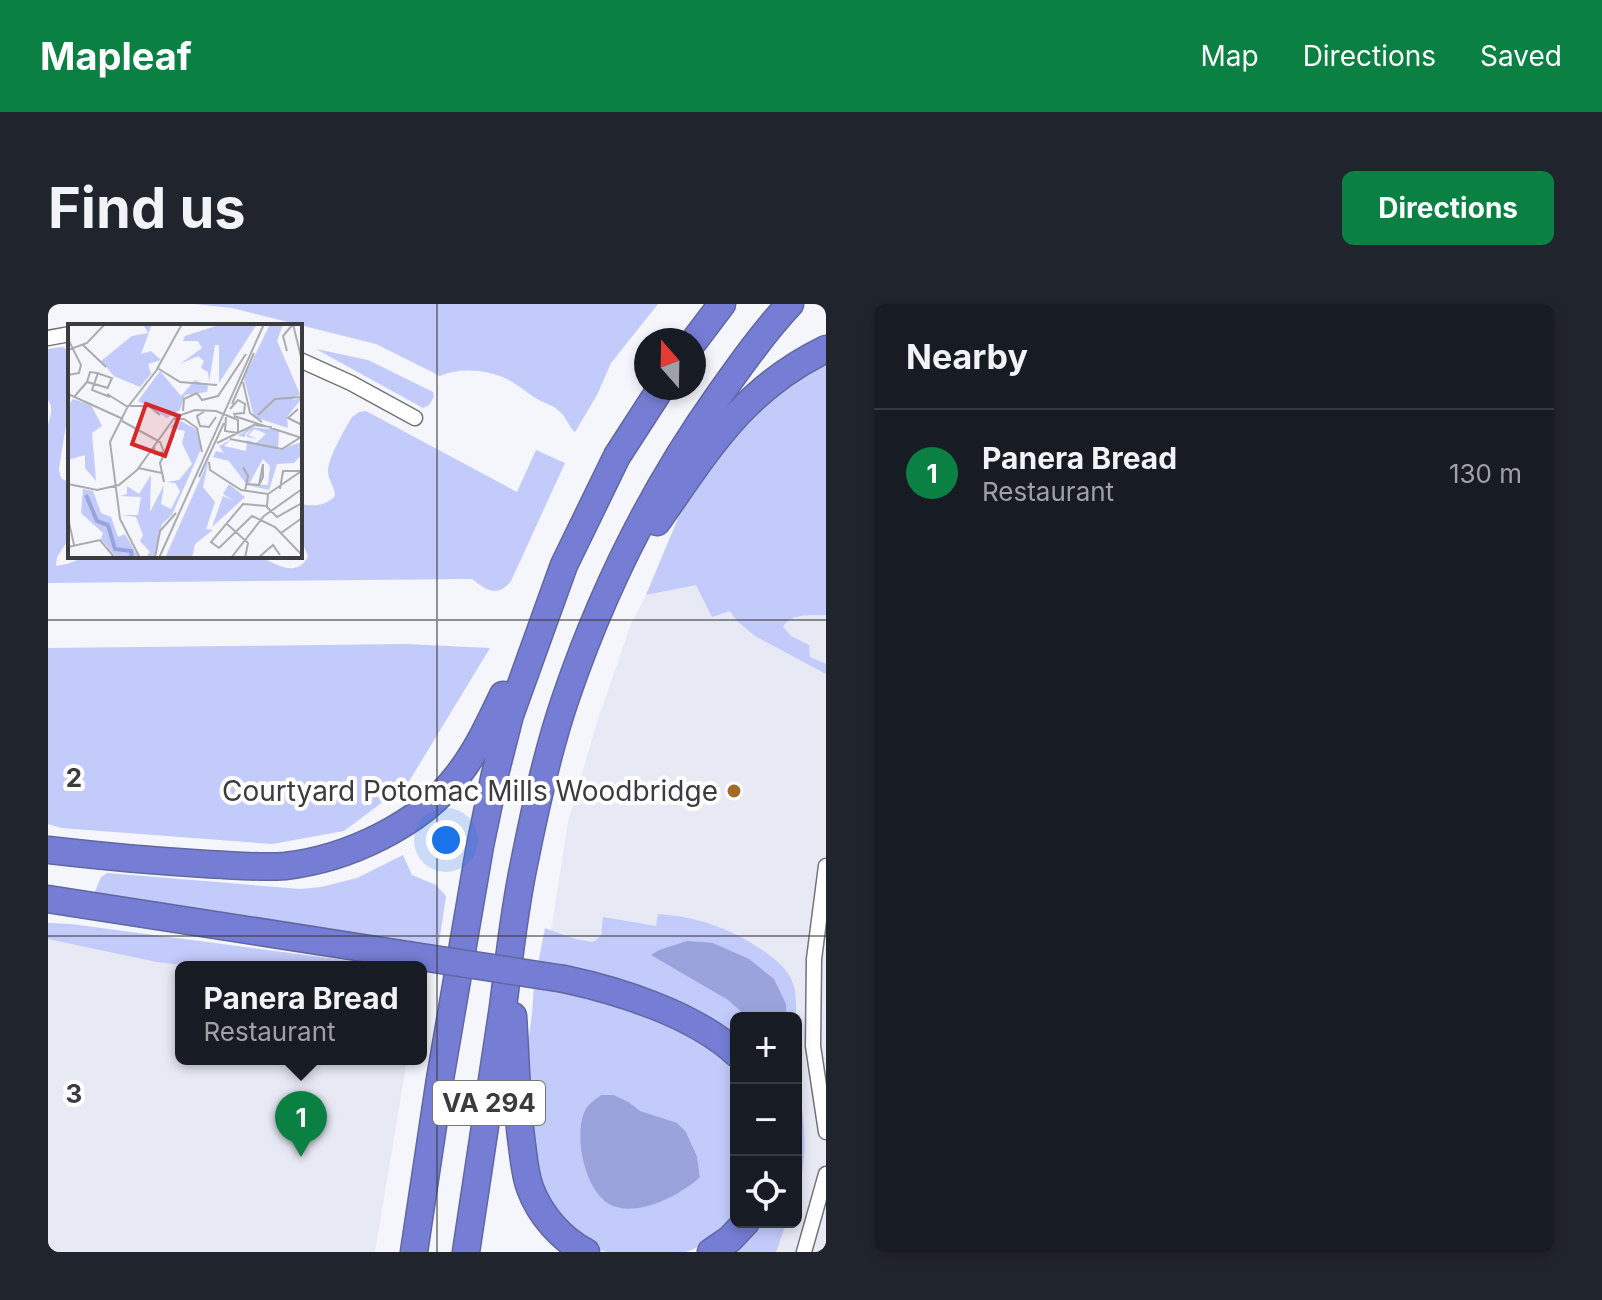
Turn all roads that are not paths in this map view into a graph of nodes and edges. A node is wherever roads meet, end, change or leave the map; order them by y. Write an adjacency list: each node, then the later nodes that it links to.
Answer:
1 (722, 304): 3 (highway)
2 (790, 304): 11 (highway, VA 294)
3 (704, 328)
4 (68, 334): 5 (street)
5 (48, 338)
6 (826, 349): 11 (highway)
7 (302, 361): 9 (street)
8 (653, 400): 10 (highway, VA 294)
9 (415, 418)
10 (564, 565): 12 (highway); 20 (highway, VA 294)
11 (604, 597): 15 (highway, VA 294)
12 (48, 850)
13 (826, 866): 17 (street)
14 (48, 899): 16 (highway, bridge)
15 (510, 954): 21 (highway, VA 294); 22 (highway)
16 (730, 1049)
17 (826, 1132)
18 (826, 1174): 24 (street)
19 (740, 1228): 23 (highway)
20 (414, 1252)
21 (466, 1252)
22 (586, 1252)
23 (711, 1252)
24 (804, 1252)

